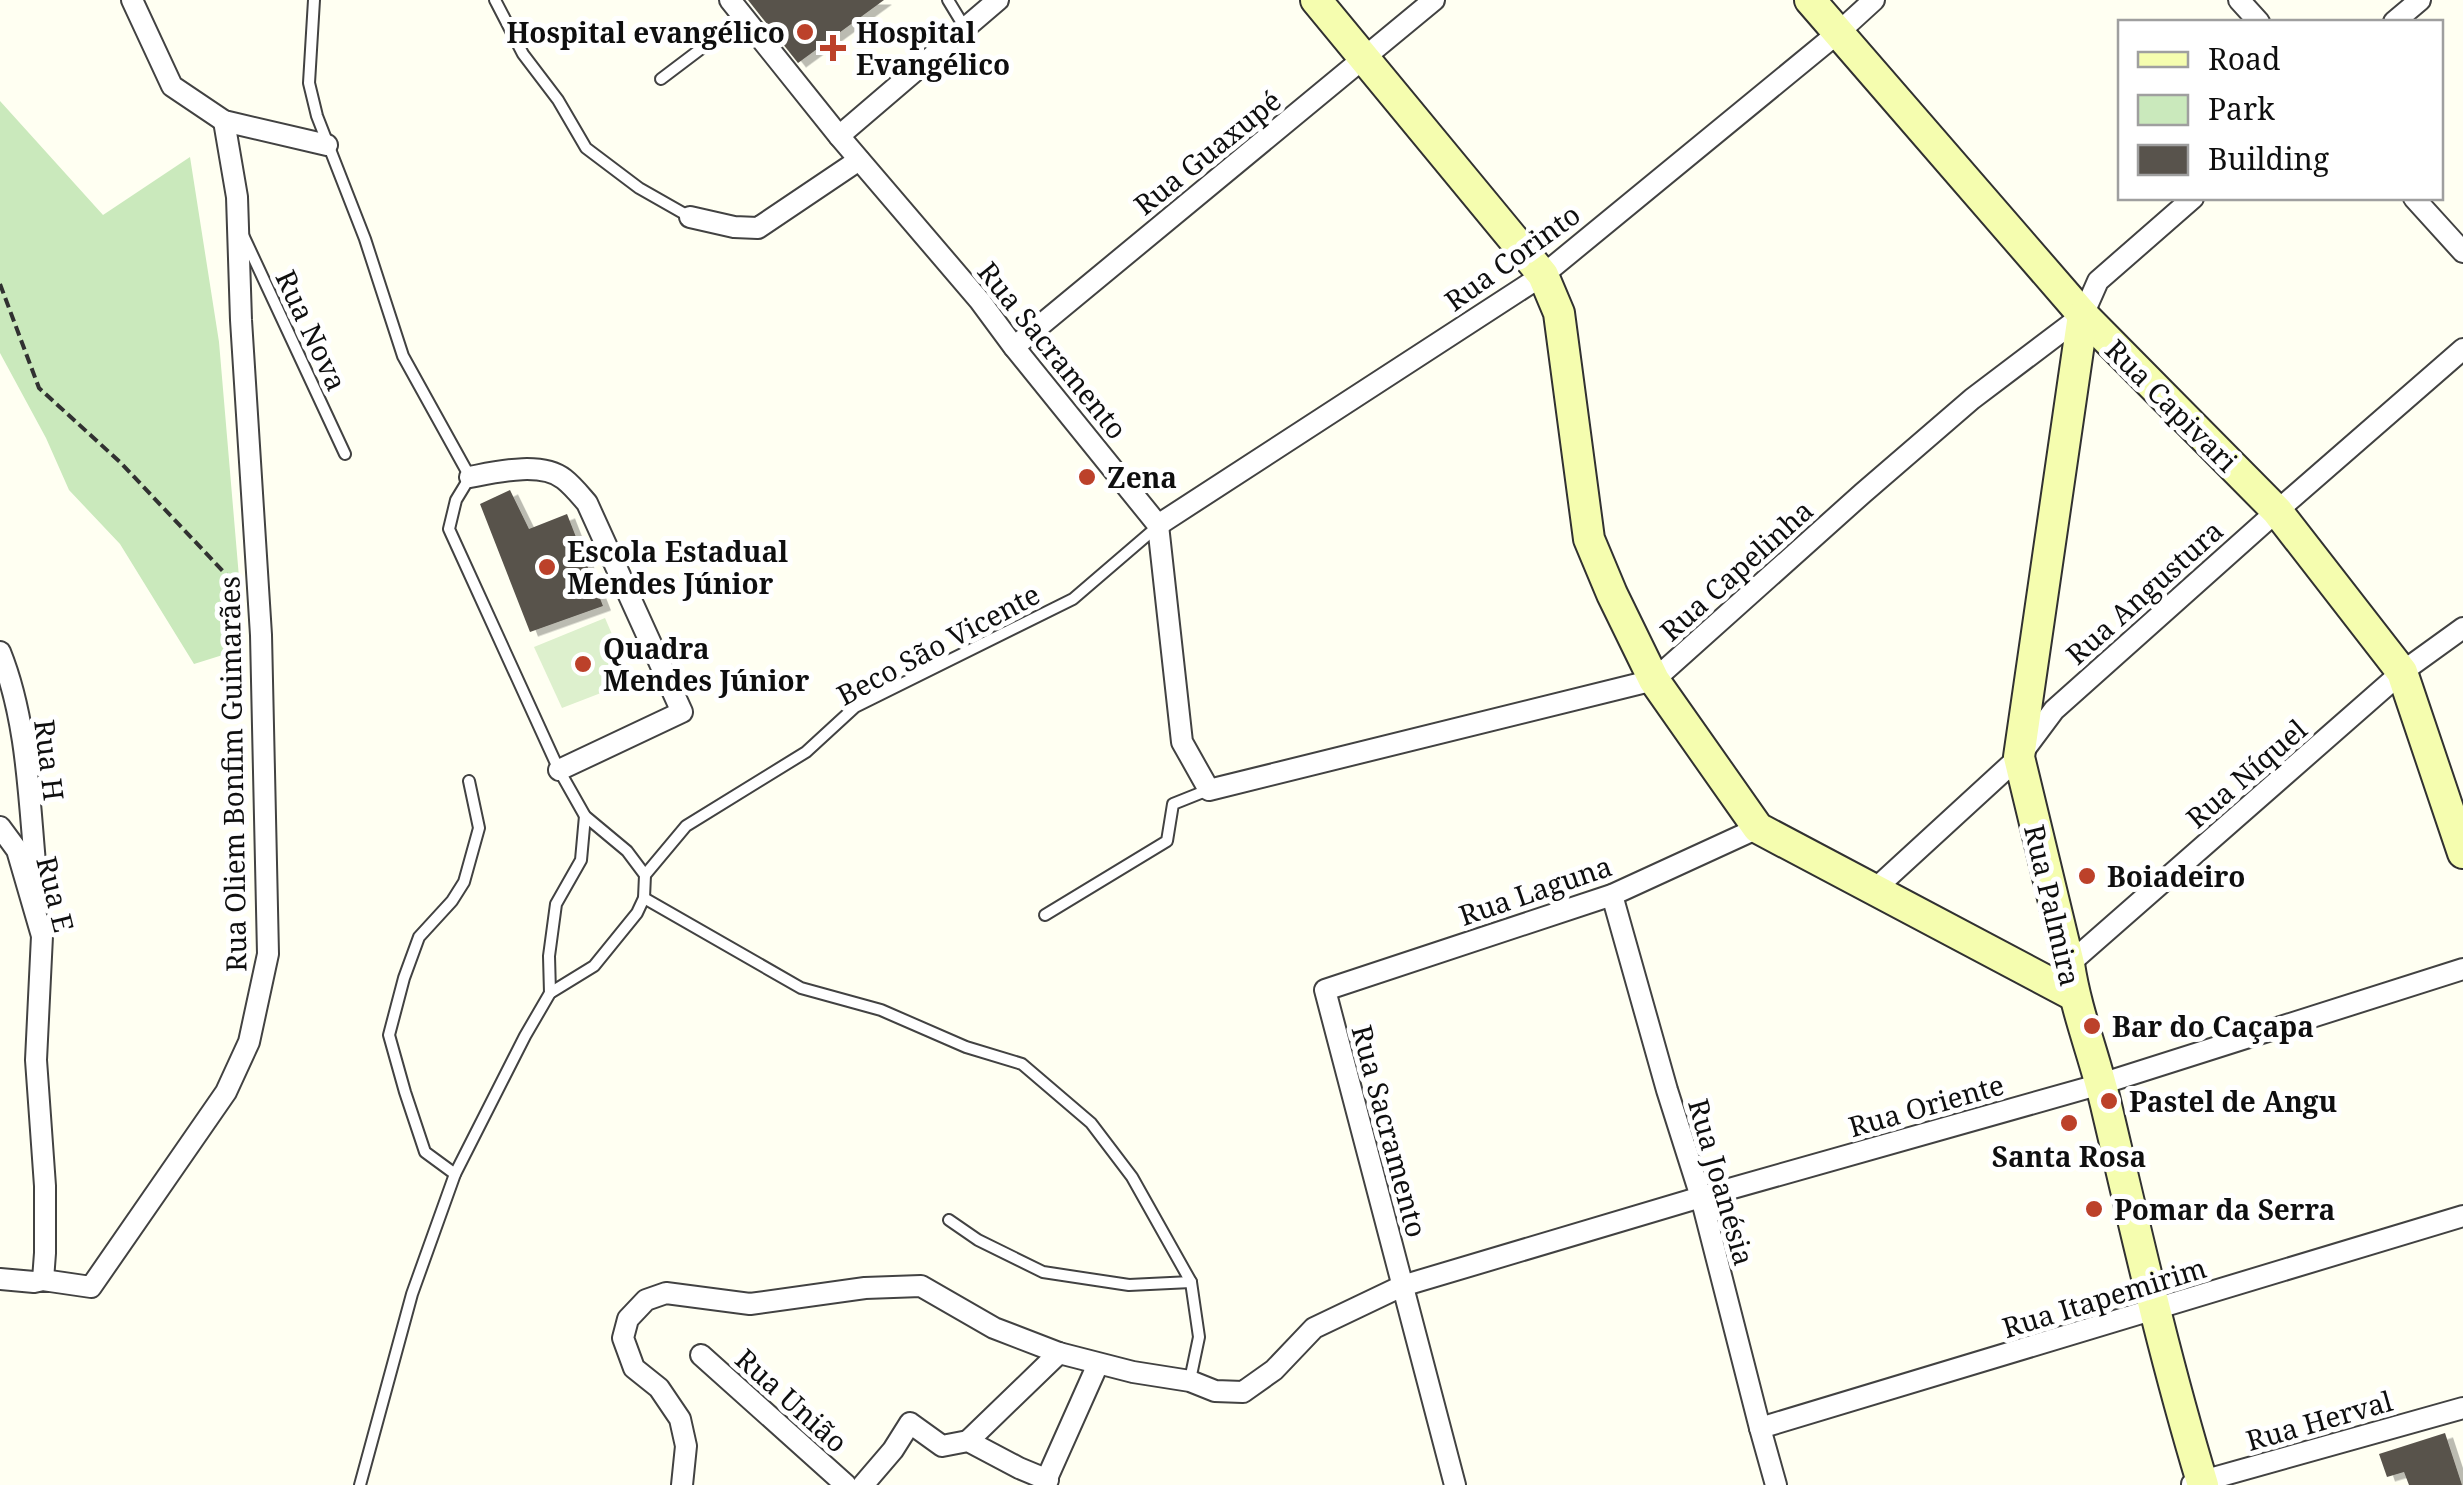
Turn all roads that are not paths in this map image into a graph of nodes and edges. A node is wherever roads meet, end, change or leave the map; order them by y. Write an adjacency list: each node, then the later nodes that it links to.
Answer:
1 (132, 0): 19 (street)
2 (314, 0): 21 (lane)
3 (495, 0): 25 (lane)
4 (948, 0): 15 (lane)
5 (998, 0): 15 (street)
6 (1316, 0): 17 (street)
7 (1434, 0): 17 (street, Rua Guaxupé)
8 (1810, 0): 16 (street, Rua Capivari)
9 (1874, 0): 16 (street, Rua Corinto)
10 (2239, 0): 13 (street)
11 (2420, 0): 14 (street)
12 (736, 8): 18 (lane); 20 (street, Rua Sacramento)
13 (2257, 20)
14 (2396, 20)
15 (965, 28): 20 (street)
16 (1839, 32): 28 (street, Rua Corinto); 29 (street, Rua Capivari)
17 (1364, 59): 28 (street); 30 (street, Rua Guaxupé)
18 (661, 79)
19 (224, 121): 21 (street); 26 (street, Rua Oliem Bonfim Guimarães)
20 (839, 136): 22 (street, Rua Sacramento)
21 (327, 145): 33 (lane)
22 (859, 160): 25 (street); 30 (street, Rua Sacramento)
23 (2191, 200): 29 (street, Rua Capelinha)
24 (2416, 200): 27 (street)
25 (690, 217)
26 (238, 225): 32 (lane, Rua Nova); 65 (street, Rua Oliem Bonfim Guimarães)
27 (2463, 252)
28 (1543, 274): 35 (street, Rua Corinto); 39 (street)
29 (2083, 315): 34 (street, Rua Capivari); 39 (street, Rua Capelinha); 40 (street, Rua Palmira)
30 (1014, 347): 35 (street, Rua Sacramento)
31 (2463, 349): 34 (street, Rua Angustura)
32 (345, 454)
33 (470, 478): 41 (lane); 41 (street)
34 (2277, 511): 38 (street, Rua Capivari); 40 (street, Rua Angustura)
35 (1158, 526): 43 (street); 48 (lane, Beco São Vicente)
36 (2463, 628): 38 (street, Rua Níquel)
37 (0, 652): 53 (street, Rua H)
38 (2402, 672): 47 (street, Rua Capivari); 54 (street, Rua Níquel)
39 (1654, 680): 43 (street, Rua Capelinha); 46 (street)
40 (2019, 757): 49 (street, Rua Angustura); 54 (street, Rua Palmira)
41 (560, 770): 44 (lane)
42 (470, 781): 60 (lane)
43 (1209, 790): 52 (lane)
44 (585, 816): 48 (lane); 57 (lane)
45 (0, 827): 53 (street, Rua E)
46 (1758, 828): 49 (street); 50 (street, Rua Laguna)
47 (2463, 853)
48 (645, 875): 51 (lane)
49 (1875, 889): 58 (street)
50 (1612, 895): 56 (street, Rua Laguna); 61 (street, Rua Joanésia)
51 (644, 898): 57 (lane); 66 (lane)
52 (1045, 914)
53 (42, 936): 65 (street, Rua E)
54 (2069, 964): 58 (street, Rua Palmira)
55 (2463, 969): 59 (street, Rua Oriente)
56 (1325, 990): 67 (street, Rua Sacramento)
57 (550, 992): 60 (lane)
58 (2073, 995): 59 (street, Rua Palmira)
59 (2101, 1084): 61 (street, Rua Oriente); 68 (street, Rua Palmira)
60 (454, 1174): 78 (lane)
61 (1701, 1197): 67 (street, Rua Oriente); 74 (street, Rua Joanésia)
62 (2463, 1216): 68 (street, Rua Itapemirim)
63 (950, 1220): 66 (lane)
64 (0, 1280): 65 (street, Rua Oliem Bonfim Guimarães)
65 (43, 1280)
66 (1191, 1282): 72 (lane)
67 (1402, 1286): 72 (street, Rua Oriente); 82 (street, Rua Sacramento)
68 (2155, 1310): 74 (street, Rua Itapemirim); 77 (street, Rua Palmira)
69 (1059, 1353): 71 (street); 75 (street); 79 (street)
70 (701, 1355): 80 (street, Rua União)
71 (1098, 1364): 72 (street); 76 (street)
72 (1190, 1381)
73 (2463, 1408): 77 (street, Rua Herval)
74 (1760, 1428): 83 (street, Rua Joanésia)
75 (968, 1441): 76 (street); 81 (street)
76 (1046, 1482)
77 (2198, 1484)
78 (360, 1485)
79 (682, 1485)
80 (846, 1485)
81 (862, 1485)
82 (1455, 1485)
83 (1776, 1485)

